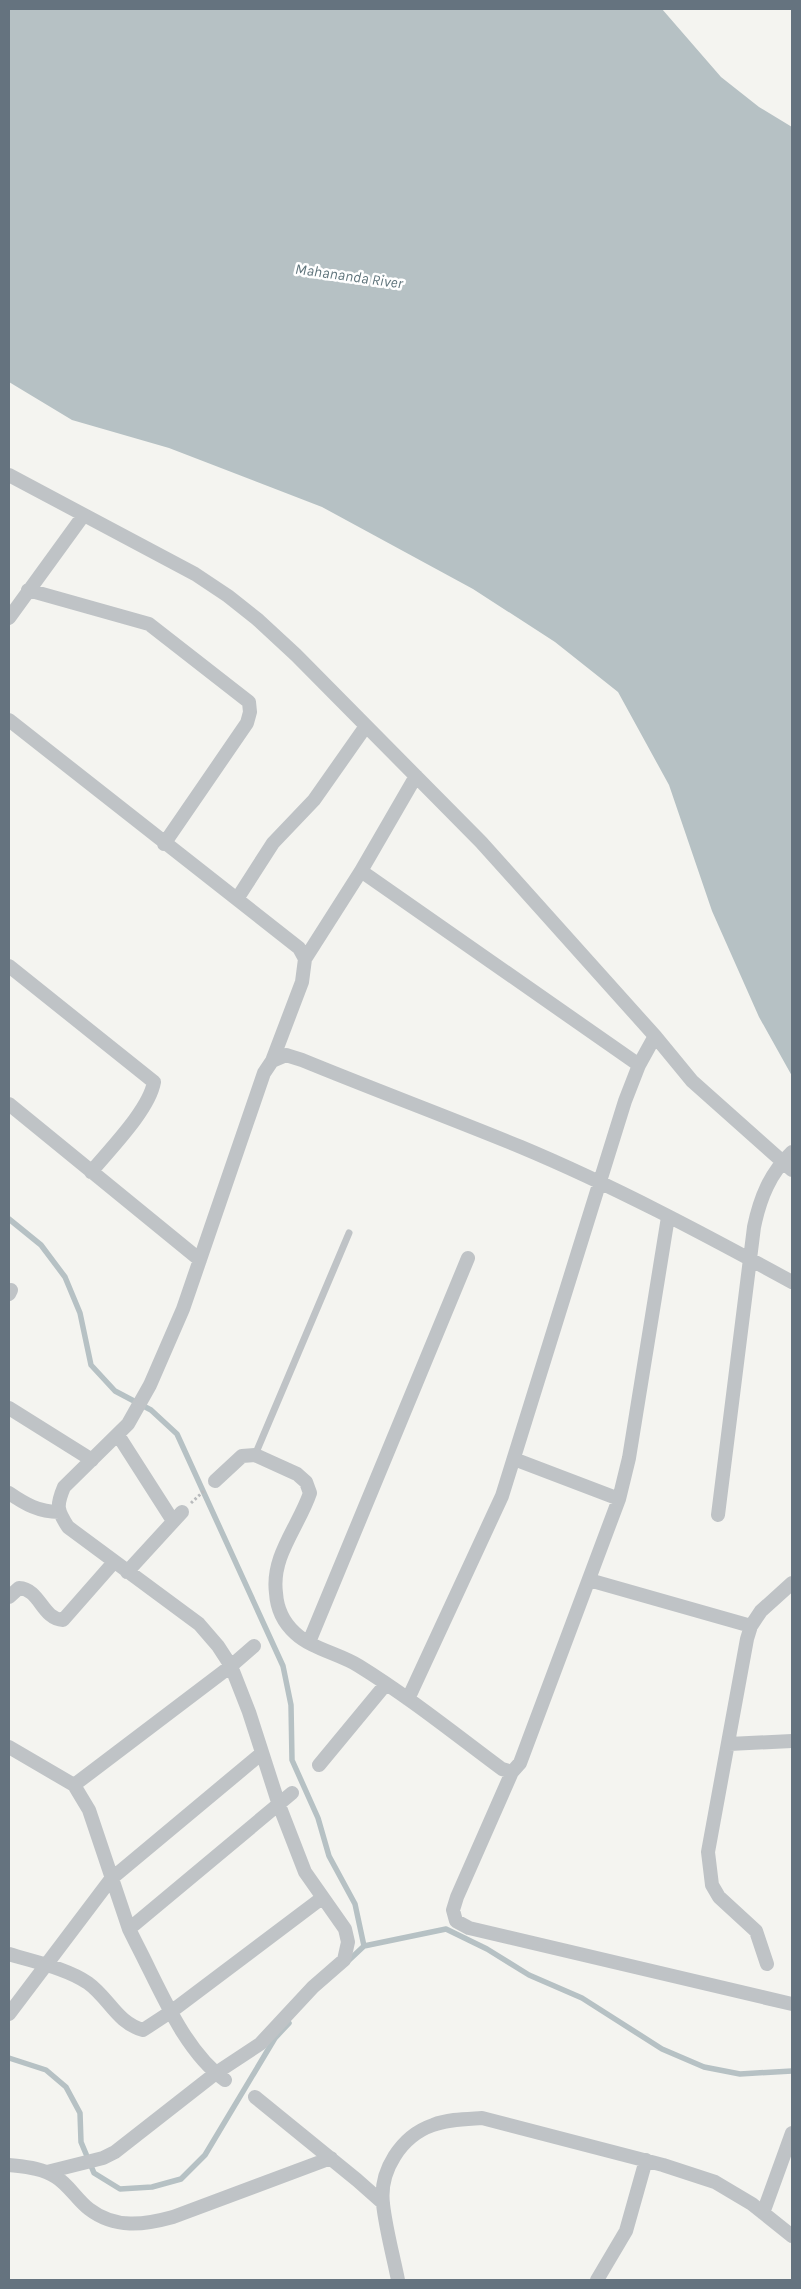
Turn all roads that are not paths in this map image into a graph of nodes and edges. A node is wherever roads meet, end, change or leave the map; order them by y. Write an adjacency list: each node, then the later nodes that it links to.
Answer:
1 (9, 474): 2 (street)
2 (83, 516): 3 (street); 6 (street)
3 (28, 590): 4 (street); 8 (street)
4 (9, 618)
5 (9, 720): 8 (street)
6 (366, 726): 7 (street); 10 (street)
7 (416, 776): 9 (street); 13 (street)
8 (164, 844): 10 (street)
9 (361, 871): 11 (street); 15 (street)
10 (237, 899): 11 (street)
11 (305, 959): 14 (street)
12 (9, 966): 18 (street)
13 (655, 1036): 15 (street); 17 (street)
14 (272, 1062): 19 (street); 24 (street)
15 (639, 1065): 19 (street)
16 (9, 1104): 18 (street)
17 (789, 1161): 23 (street)
18 (91, 1172): 24 (street)
19 (600, 1183): 20 (street); 29 (street)
20 (668, 1217): 23 (street); 33 (street)
21 (349, 1233): 28 (lane)
22 (468, 1258): 42 (street)
23 (750, 1259): 25 (street); 35 (street)
24 (200, 1260): 27 (street)
25 (792, 1282)
26 (9, 1408): 30 (street)
27 (118, 1435): 30 (street); 37 (street)
28 (254, 1455): 31 (street); 42 (street)
29 (514, 1459): 33 (street); 46 (street)
30 (92, 1460): 34 (street)
31 (215, 1481)
32 (9, 1493): 34 (street)
33 (619, 1499): 38 (street)
34 (59, 1512): 36 (street)
35 (718, 1515)
36 (114, 1562): 37 (street); 40 (street)
37 (127, 1572): 44 (street)
38 (589, 1580): 41 (street); 52 (street)
39 (792, 1583): 41 (street)
40 (9, 1597)
41 (751, 1626): 48 (street)
42 (309, 1642): 45 (street)
43 (254, 1646): 44 (street)
44 (231, 1666): 50 (street); 53 (street)
45 (386, 1684): 46 (street); 51 (street)
46 (408, 1699): 52 (street)
47 (792, 1742): 48 (street)
48 (728, 1744): 60 (street)
49 (9, 1746): 53 (street)
50 (262, 1753): 55 (street); 56 (street)
51 (319, 1765)
52 (512, 1772): 62 (street)
53 (74, 1785): 56 (street)
54 (292, 1793): 55 (street)
55 (279, 1805): 57 (street); 58 (street)
56 (111, 1879): 58 (street); 61 (street)
57 (322, 1898): 63 (street); 65 (street)
58 (129, 1929): 63 (street)
59 (9, 1954): 61 (street)
60 (768, 1964)
61 (45, 1966): 63 (street); 64 (street)
62 (792, 2004)
63 (172, 2011): 65 (street)
64 (9, 2014)
65 (220, 2076): 71 (street)
66 (255, 2097): 68 (street)
67 (792, 2133): 73 (street)
68 (331, 2158): 71 (street); 72 (street)
69 (646, 2160): 72 (street); 73 (street); 76 (street)
70 (9, 2165): 71 (street)
71 (47, 2172)
72 (383, 2203): 75 (street)
73 (763, 2213): 74 (street)
74 (792, 2236)
75 (398, 2280)
76 (597, 2280)

